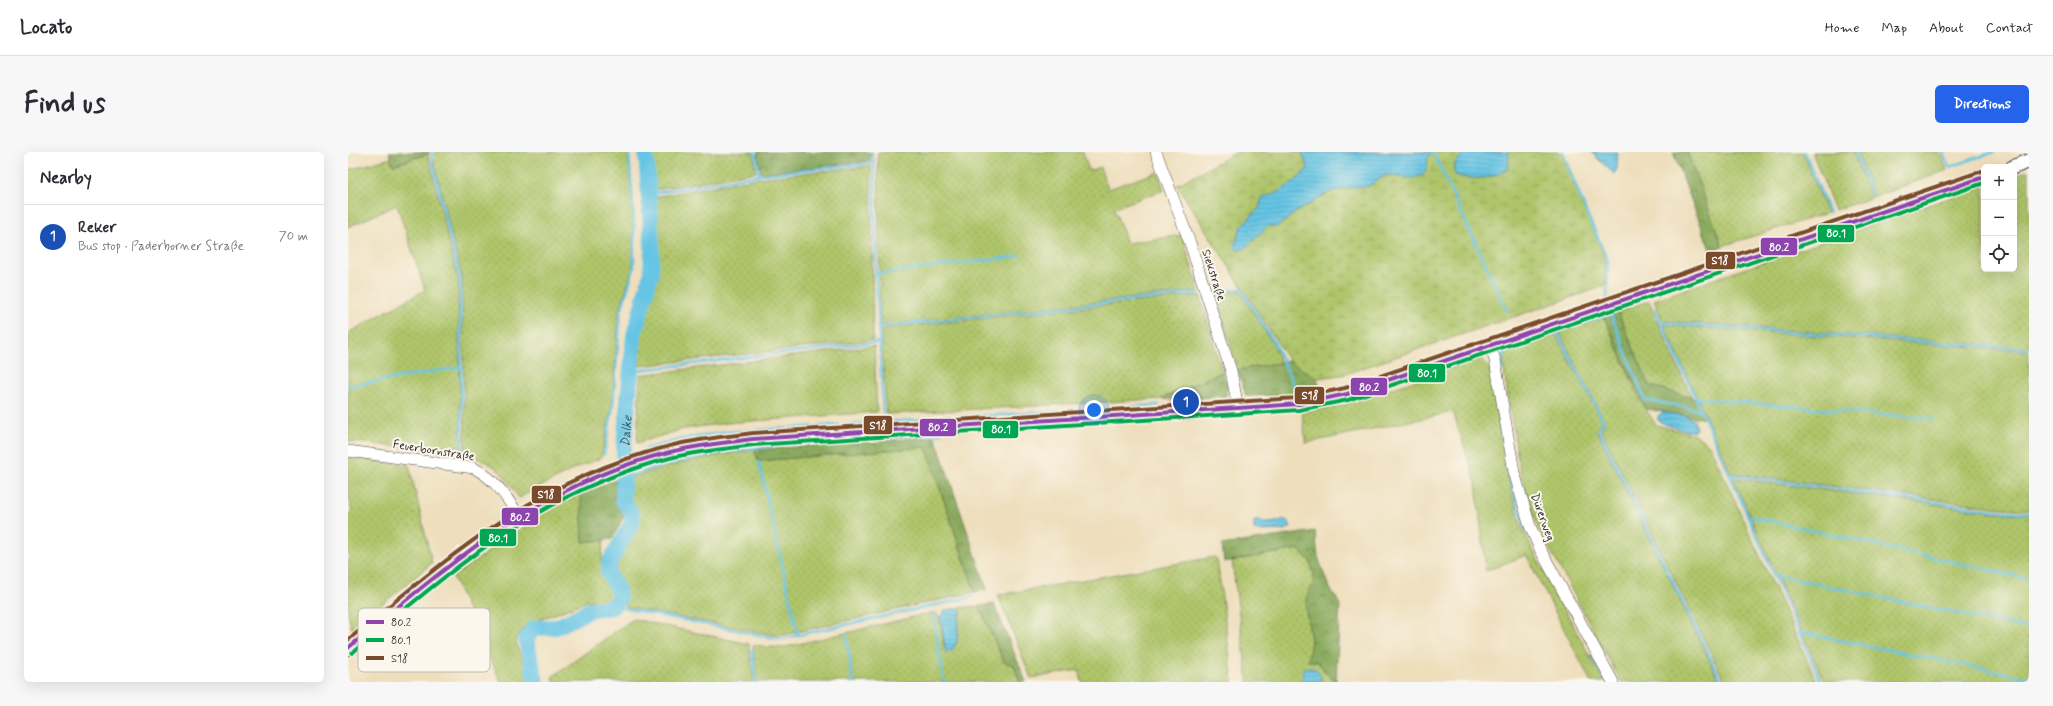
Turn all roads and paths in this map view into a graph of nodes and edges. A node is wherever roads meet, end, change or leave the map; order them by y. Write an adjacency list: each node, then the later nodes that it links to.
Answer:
1 (1156, 152): 6 (street, Siekstraße)
2 (2029, 161): 3 (main road)
3 (2017, 166)
4 (1981, 178): 5 (main road)
5 (1490, 345): 6 (main road); 12 (street, Dürerweg)
6 (1238, 408): 8 (main road)
7 (348, 451): 8 (street, Feuerbornstraße)
8 (519, 516): 9 (main road)
9 (398, 608)
10 (358, 640): 11 (main road)
11 (348, 648)
12 (1613, 682)

